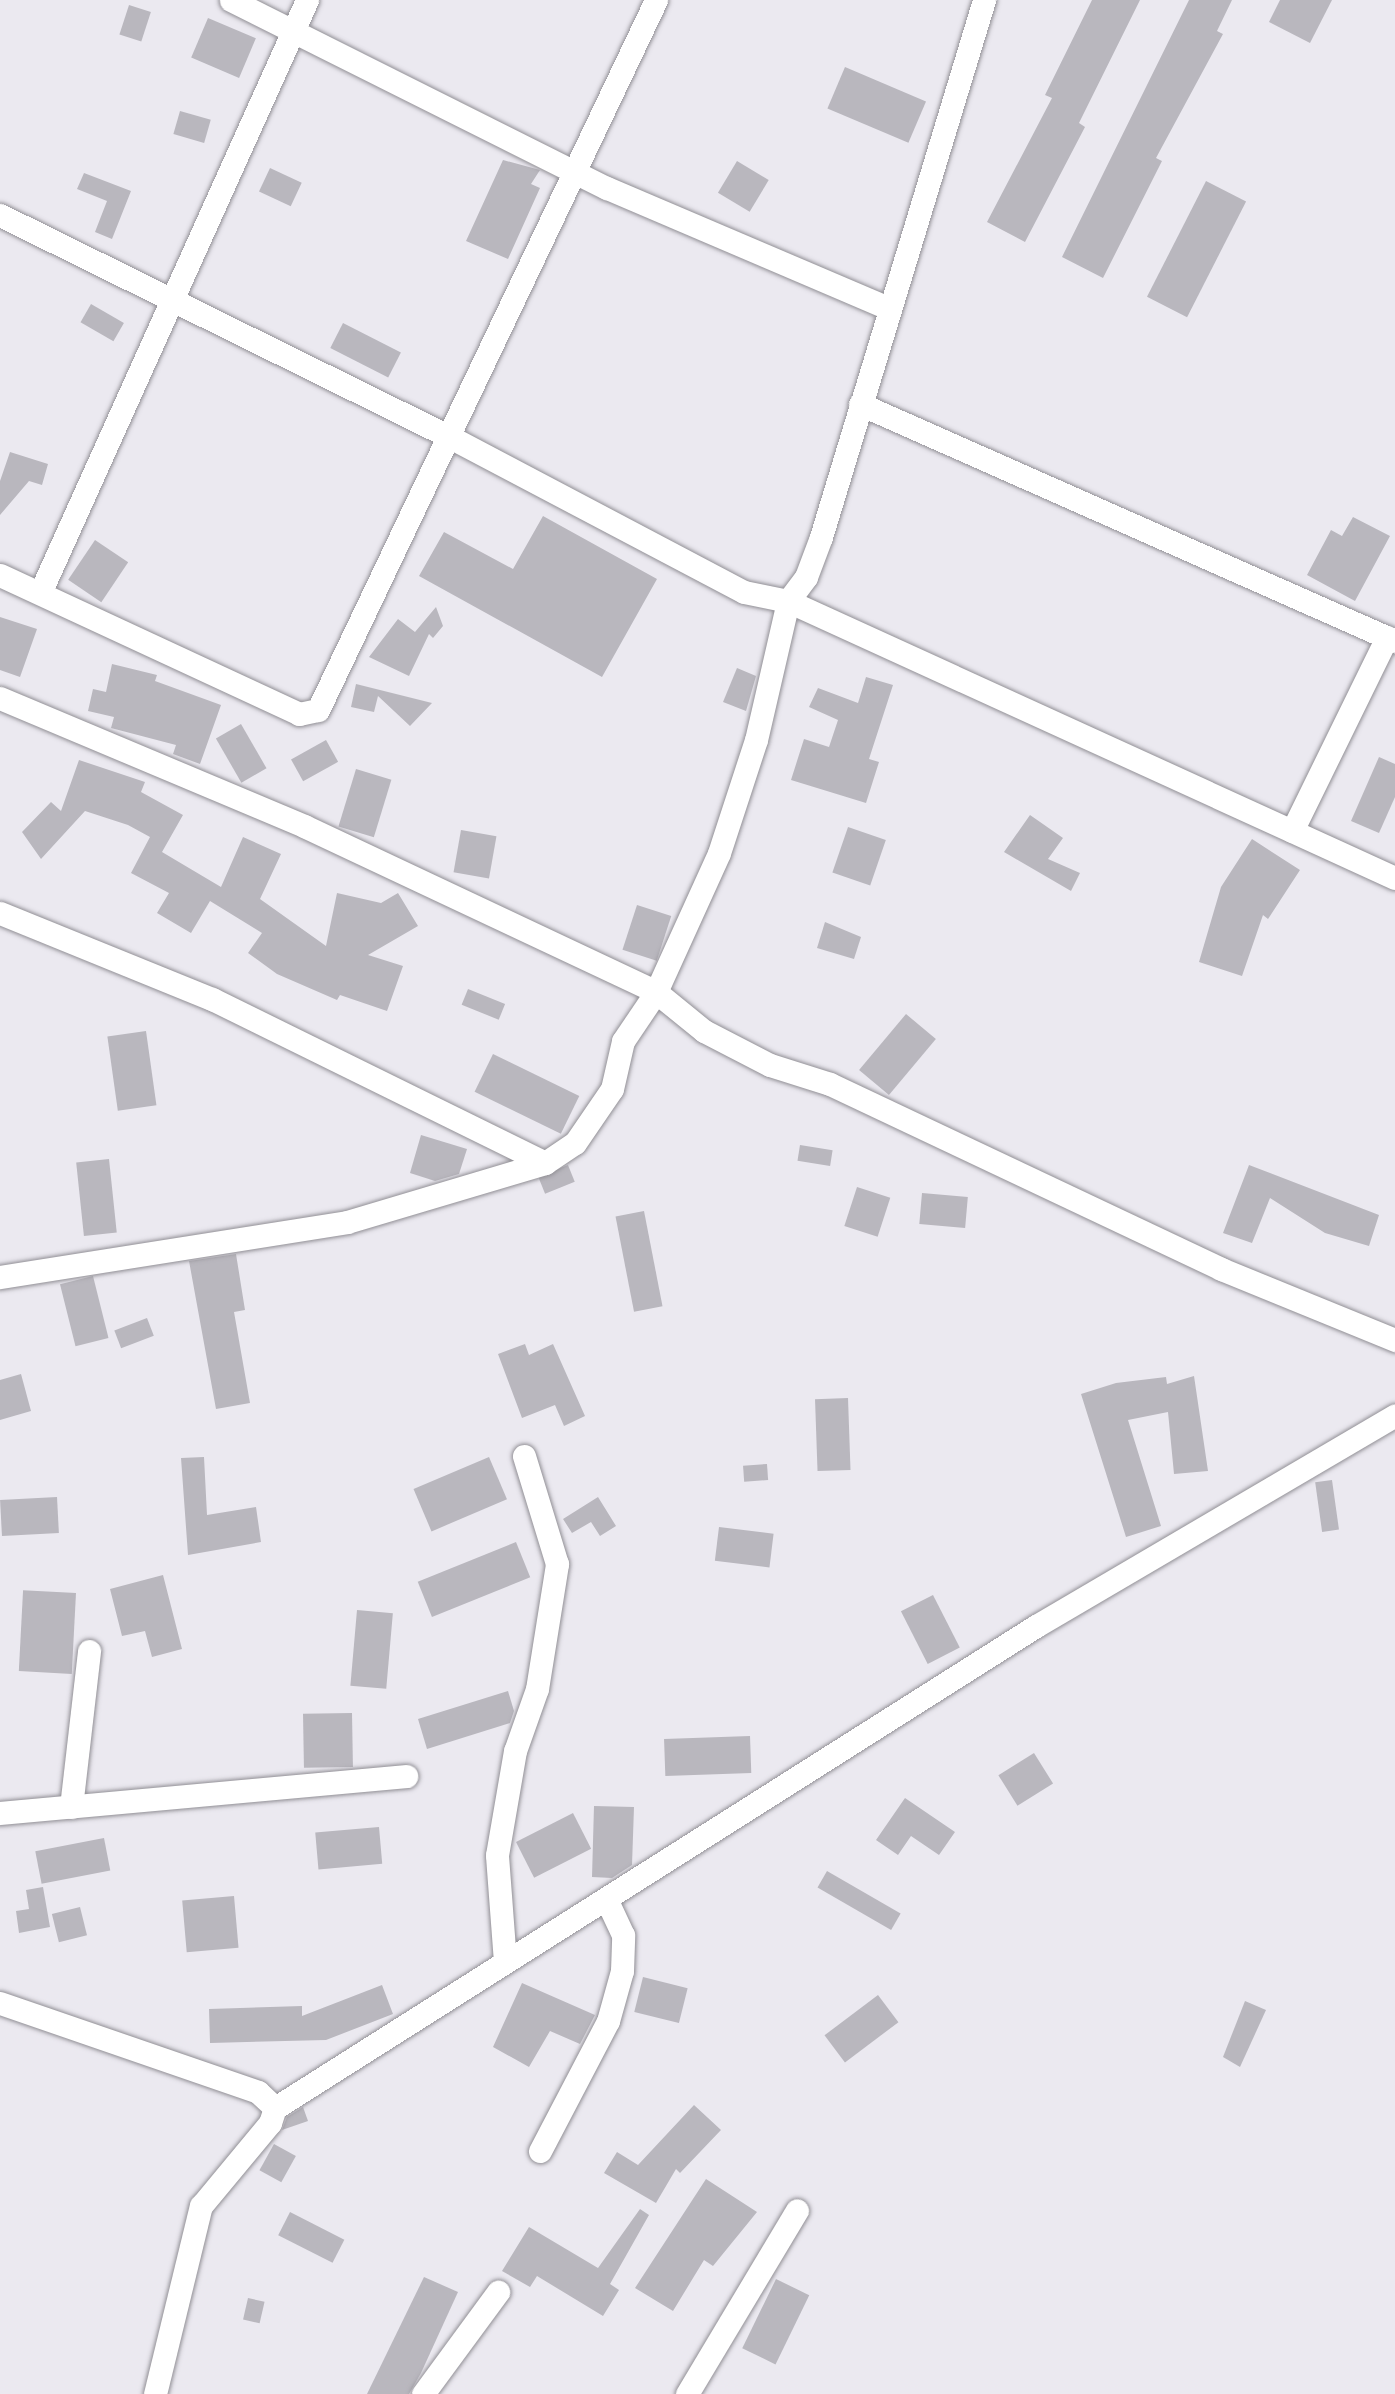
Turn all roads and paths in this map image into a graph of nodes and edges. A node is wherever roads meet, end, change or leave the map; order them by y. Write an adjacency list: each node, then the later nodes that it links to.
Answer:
1 (231, 0): 5 (street)
2 (307, 0): 5 (street)
3 (656, 0): 6 (street)
4 (984, 0): 9 (street)
5 (293, 30): 6 (street); 8 (street)
6 (576, 169): 9 (street); 11 (street)
7 (0, 215): 8 (street)
8 (173, 300): 11 (street); 13 (street)
9 (889, 308): 10 (street)
10 (860, 404): 14 (street); 15 (street)
11 (450, 437): 13 (street); 14 (street)
12 (0, 575): 13 (street)
13 (40, 593)
14 (788, 601): 17 (street); 20 (street)
15 (1391, 639): 17 (street)
16 (0, 698): 20 (street)
17 (1292, 831): 18 (street)
18 (1395, 878)
19 (0, 913): 21 (street)
20 (656, 992): 21 (street); 23 (street)
21 (545, 1163): 22 (street)
22 (0, 1277)
23 (1395, 1340)
24 (1395, 1416): 30 (street)
25 (524, 1456): 31 (street)
26 (89, 1651): 28 (street)
27 (406, 1776): 28 (street)
28 (71, 1807): 29 (street)
29 (0, 1813)
30 (607, 1900): 31 (street); 34 (street)
31 (505, 1962): 33 (street)
32 (0, 2003): 33 (street)
33 (275, 2108): 37 (street)
34 (540, 2151)
35 (797, 2210): 39 (street)
36 (498, 2292): 38 (street)
37 (155, 2394)
38 (423, 2394)
39 (687, 2394)

